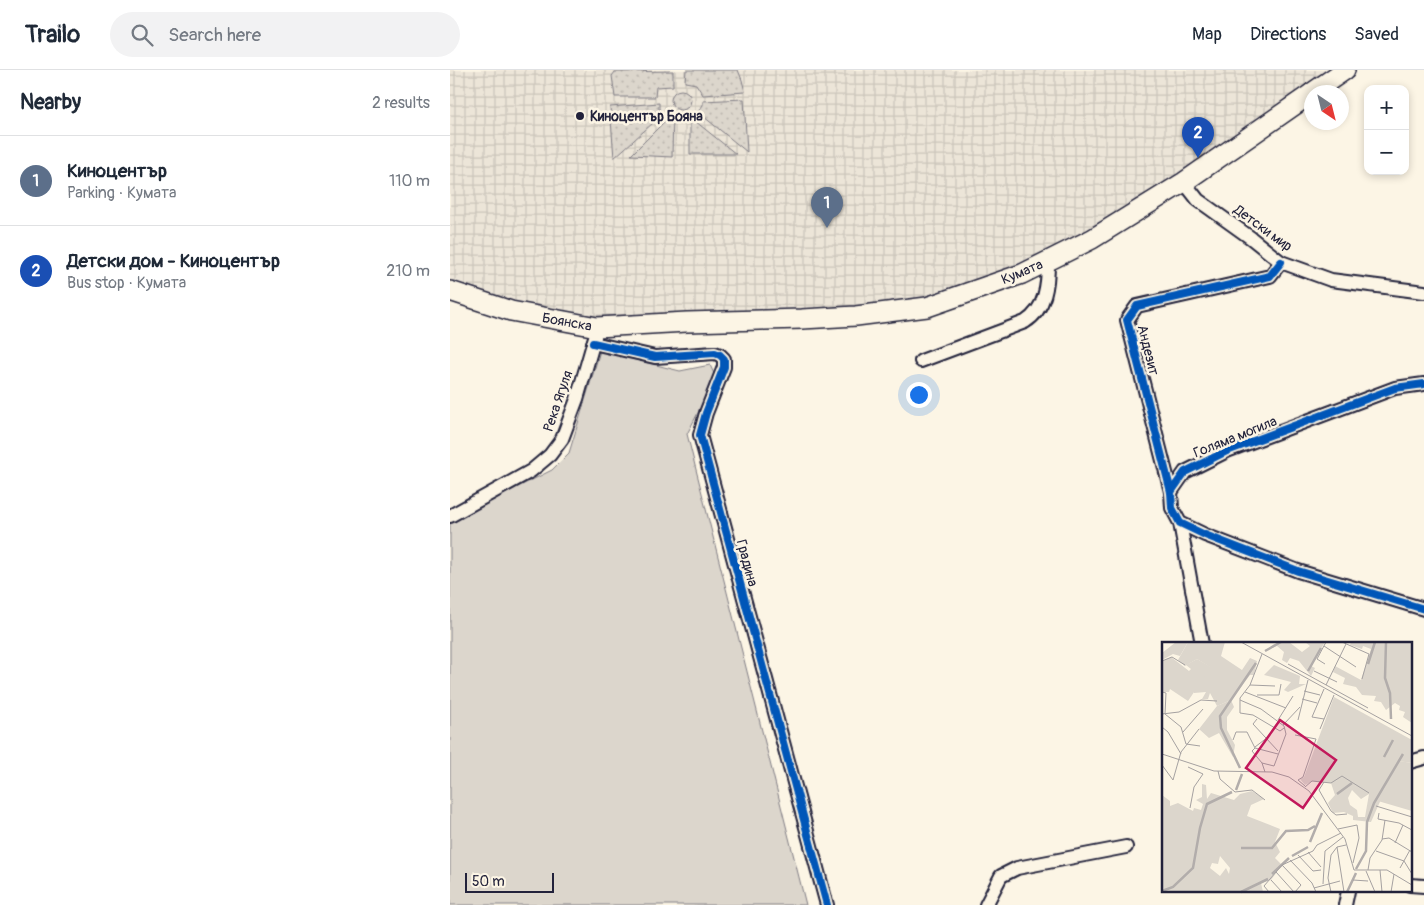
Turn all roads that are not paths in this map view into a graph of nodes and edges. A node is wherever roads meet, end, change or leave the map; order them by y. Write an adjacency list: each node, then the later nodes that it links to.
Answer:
1 (1345, 70): 2 (main road, Кумата)
2 (1323, 85)
3 (1304, 99): 4 (main road, Кумата)
4 (1184, 182): 5 (main road, Кумата); 6 (street, Детски мир)
5 (1048, 262): 9 (main road, Кумата); 11 (street)
6 (1281, 262): 8 (street, Детски мир); 13 (street, Андезит)
7 (450, 291): 10 (main road, Боянска)
8 (1424, 292)
9 (687, 322): 10 (main road, Боянска)
10 (595, 335): 14 (street, Река Ягуля); 20 (street, Градина)
11 (921, 361)
12 (1424, 384): 13 (street, Голяма могила)
13 (1171, 492): 15 (street)
14 (450, 516)
15 (1180, 523): 16 (street); 17 (street)
16 (1424, 609)
17 (1202, 642)
18 (1126, 847): 21 (street)
19 (1348, 892): 22 (street)
20 (827, 905)
21 (986, 905)
22 (1345, 905)

